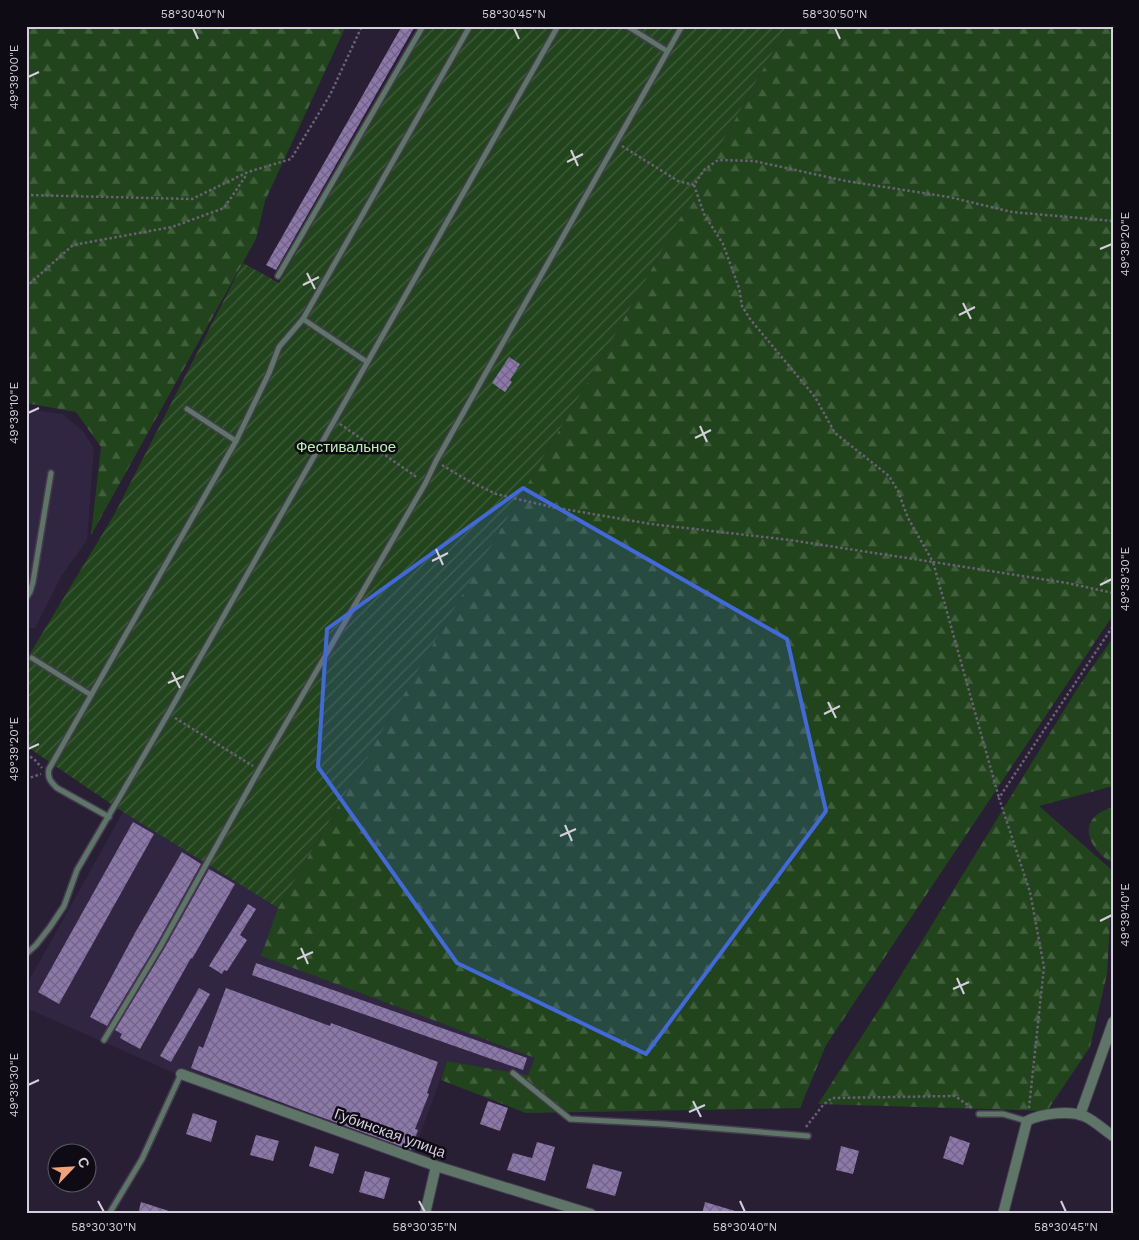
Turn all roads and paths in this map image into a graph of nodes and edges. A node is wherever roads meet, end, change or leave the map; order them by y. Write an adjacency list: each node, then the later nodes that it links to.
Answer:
1 (362, 26): 9 (path)
2 (423, 26): 13 (lane)
3 (470, 26): 15 (lane)
4 (558, 26): 16 (lane)
5 (627, 26): 7 (lane)
6 (682, 26): 7 (lane)
7 (667, 51): 8 (lane)
8 (616, 143): 10 (path); 20 (lane)
9 (248, 172): 11 (path); 14 (path)
10 (694, 185): 12 (path); 23 (path)
11 (26, 196)
12 (1113, 221)
13 (278, 276)
14 (26, 287)
15 (303, 319): 16 (lane); 19 (lane)
16 (367, 362): 18 (lane)
17 (187, 409): 19 (lane)
18 (334, 420): 22 (path); 29 (lane)
19 (236, 441): 28 (lane)
20 (436, 461): 22 (lane); 23 (path)
21 (51, 473): 25 (lane)
22 (425, 484): 31 (lane)
23 (932, 562): 24 (path); 34 (path)
24 (1113, 593)
25 (26, 598)
26 (1113, 626): 34 (path)
27 (32, 658): 28 (lane)
28 (91, 694): 32 (lane)
29 (168, 714): 31 (path); 35 (lane)
30 (26, 754): 32 (path)
31 (259, 770): 38 (lane)
32 (48, 774): 33 (path); 35 (lane)
33 (26, 779)
34 (999, 798): 43 (path)
35 (109, 817): 36 (lane)
36 (26, 954)
37 (1113, 1022): 42 (street)
38 (104, 1040)
39 (513, 1073): 44 (lane)
40 (181, 1074): 47 (street, Губинская улица); 48 (lane)
41 (979, 1114): 43 (lane); 44 (path)
42 (1080, 1115): 43 (street); 46 (street)
43 (1028, 1121): 51 (street)
44 (801, 1135): 45 (lane)
45 (808, 1136)
46 (1113, 1136)
47 (436, 1166): 49 (street); 50 (street, Губинская улица)
48 (109, 1214)
49 (425, 1214)
50 (591, 1214)
51 (1003, 1214)

